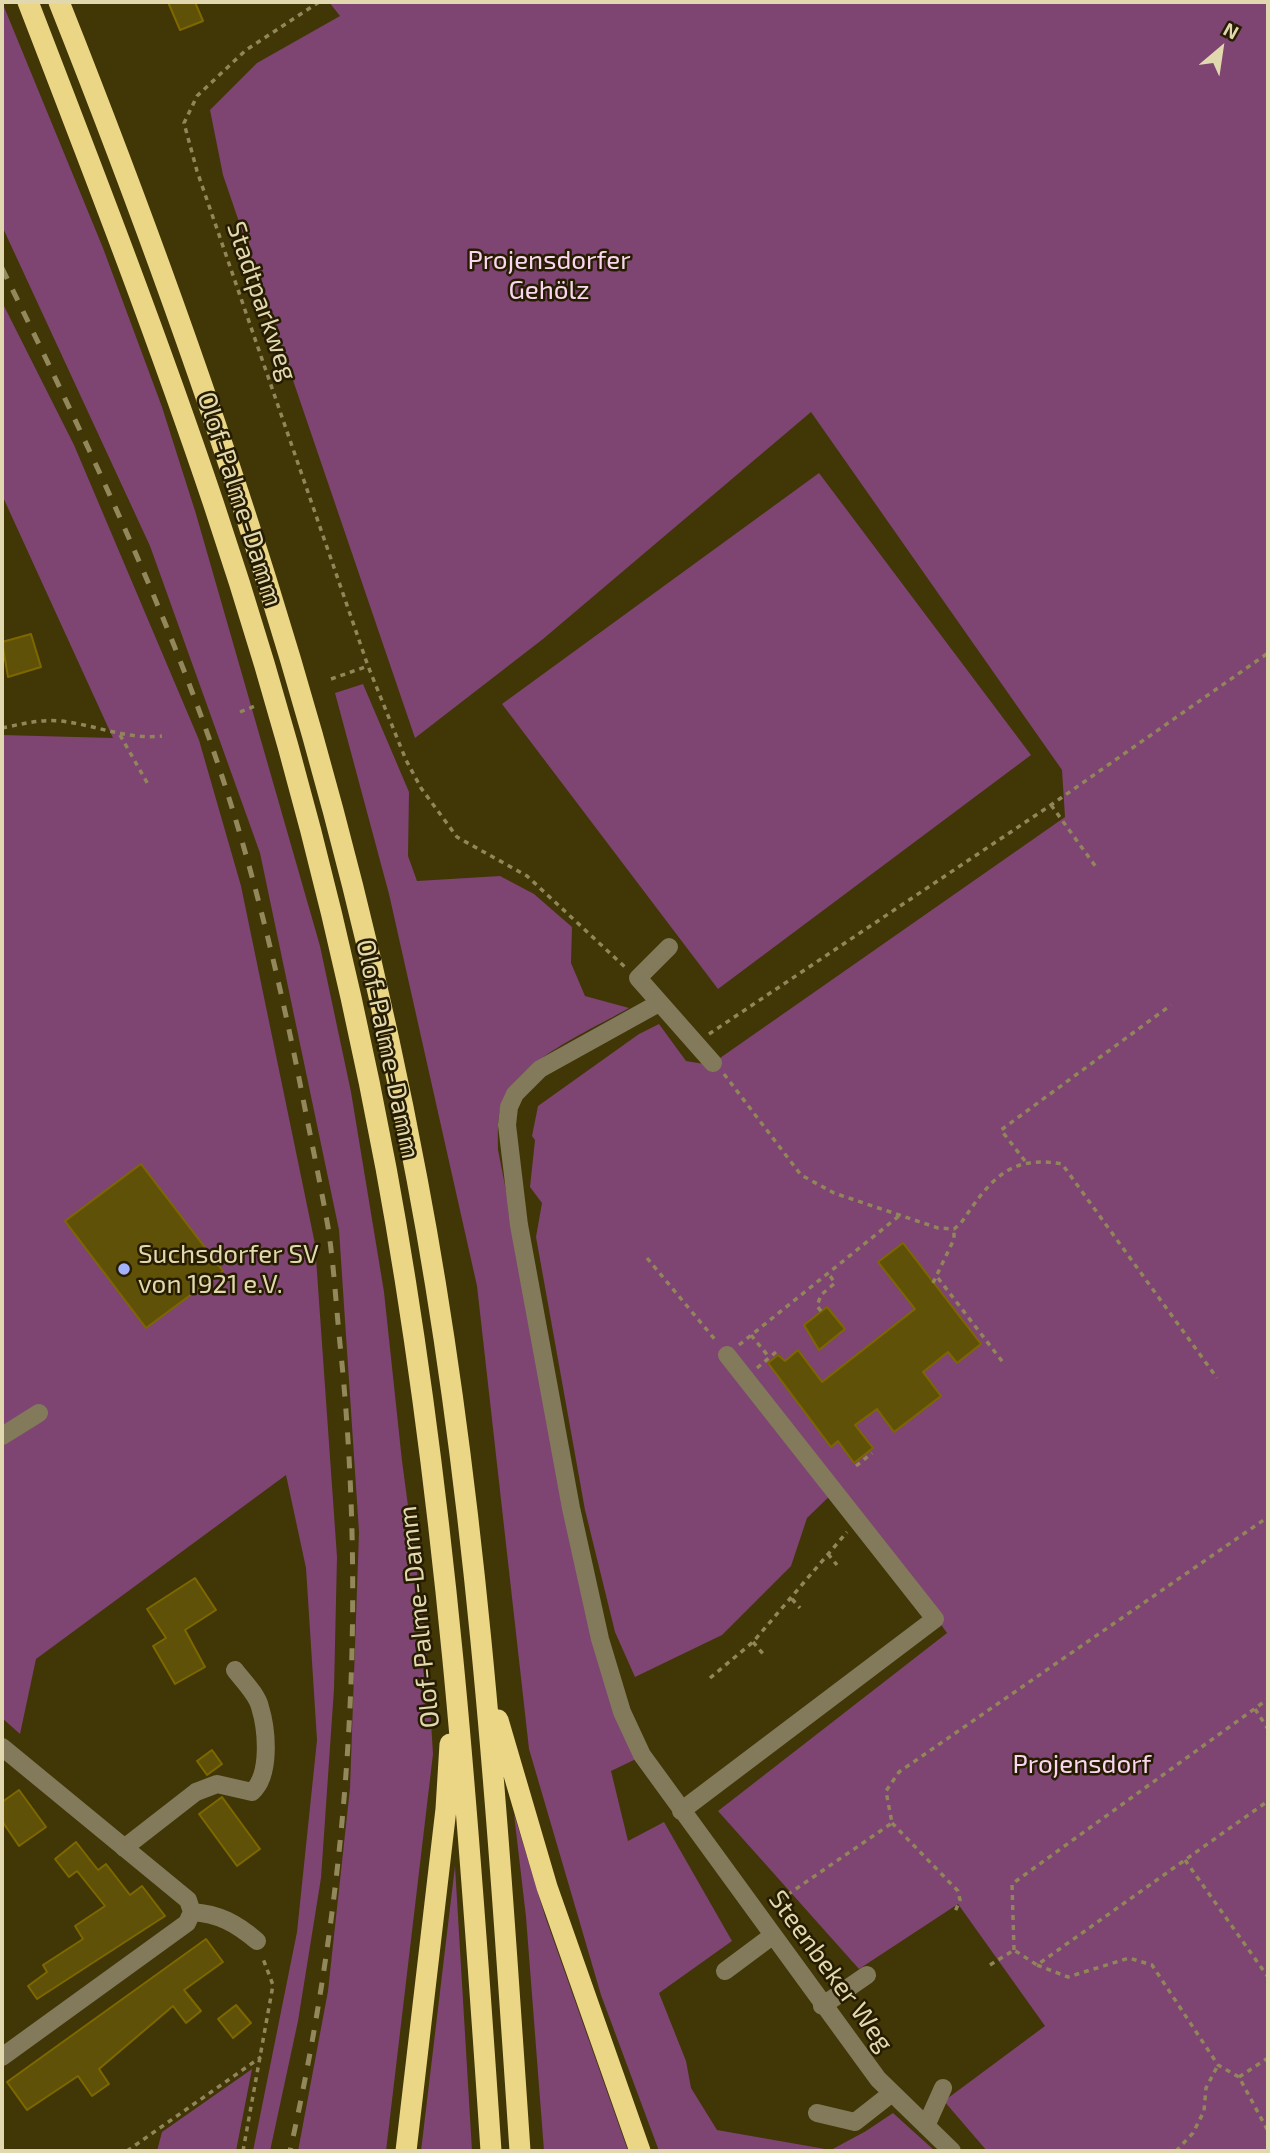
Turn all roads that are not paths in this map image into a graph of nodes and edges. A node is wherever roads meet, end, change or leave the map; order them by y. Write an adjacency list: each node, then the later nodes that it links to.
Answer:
1 (28, 2): 9 (highway, Olof-Palme-Damm)
2 (58, 2): 10 (highway, Olof-Palme-Damm)
3 (669, 947): 4 (street)
4 (659, 1003): 5 (street); 13 (street, Steenbeker Weg)
5 (713, 1063)
6 (727, 1355): 13 (street)
7 (39, 1413): 8 (street)
8 (2, 1436)
9 (454, 1658): 26 (highway); 27 (highway, Olof-Palme-Damm)
10 (484, 1663): 28 (highway, Olof-Palme-Damm); 29 (highway)
11 (235, 1670): 14 (street)
12 (2, 1747): 14 (street)
13 (681, 1811): 16 (street, Steenbeker Weg)
14 (124, 1848): 15 (street)
15 (191, 1912): 17 (street); 21 (street)
16 (772, 1936): 18 (street); 20 (street, Steenbeker Weg)
17 (257, 1941)
18 (725, 1971)
19 (867, 1975): 20 (street)
20 (822, 2006): 23 (street, Steenbeker Weg)
21 (2, 2057)
22 (943, 2088): 25 (street)
23 (892, 2094): 24 (street); 25 (street, Steenbeker Weg)
24 (817, 2113)
25 (926, 2126): 30 (street, Steenbeker Weg)
26 (406, 2151)
27 (491, 2151)
28 (520, 2151)
29 (640, 2151)
30 (952, 2151)

